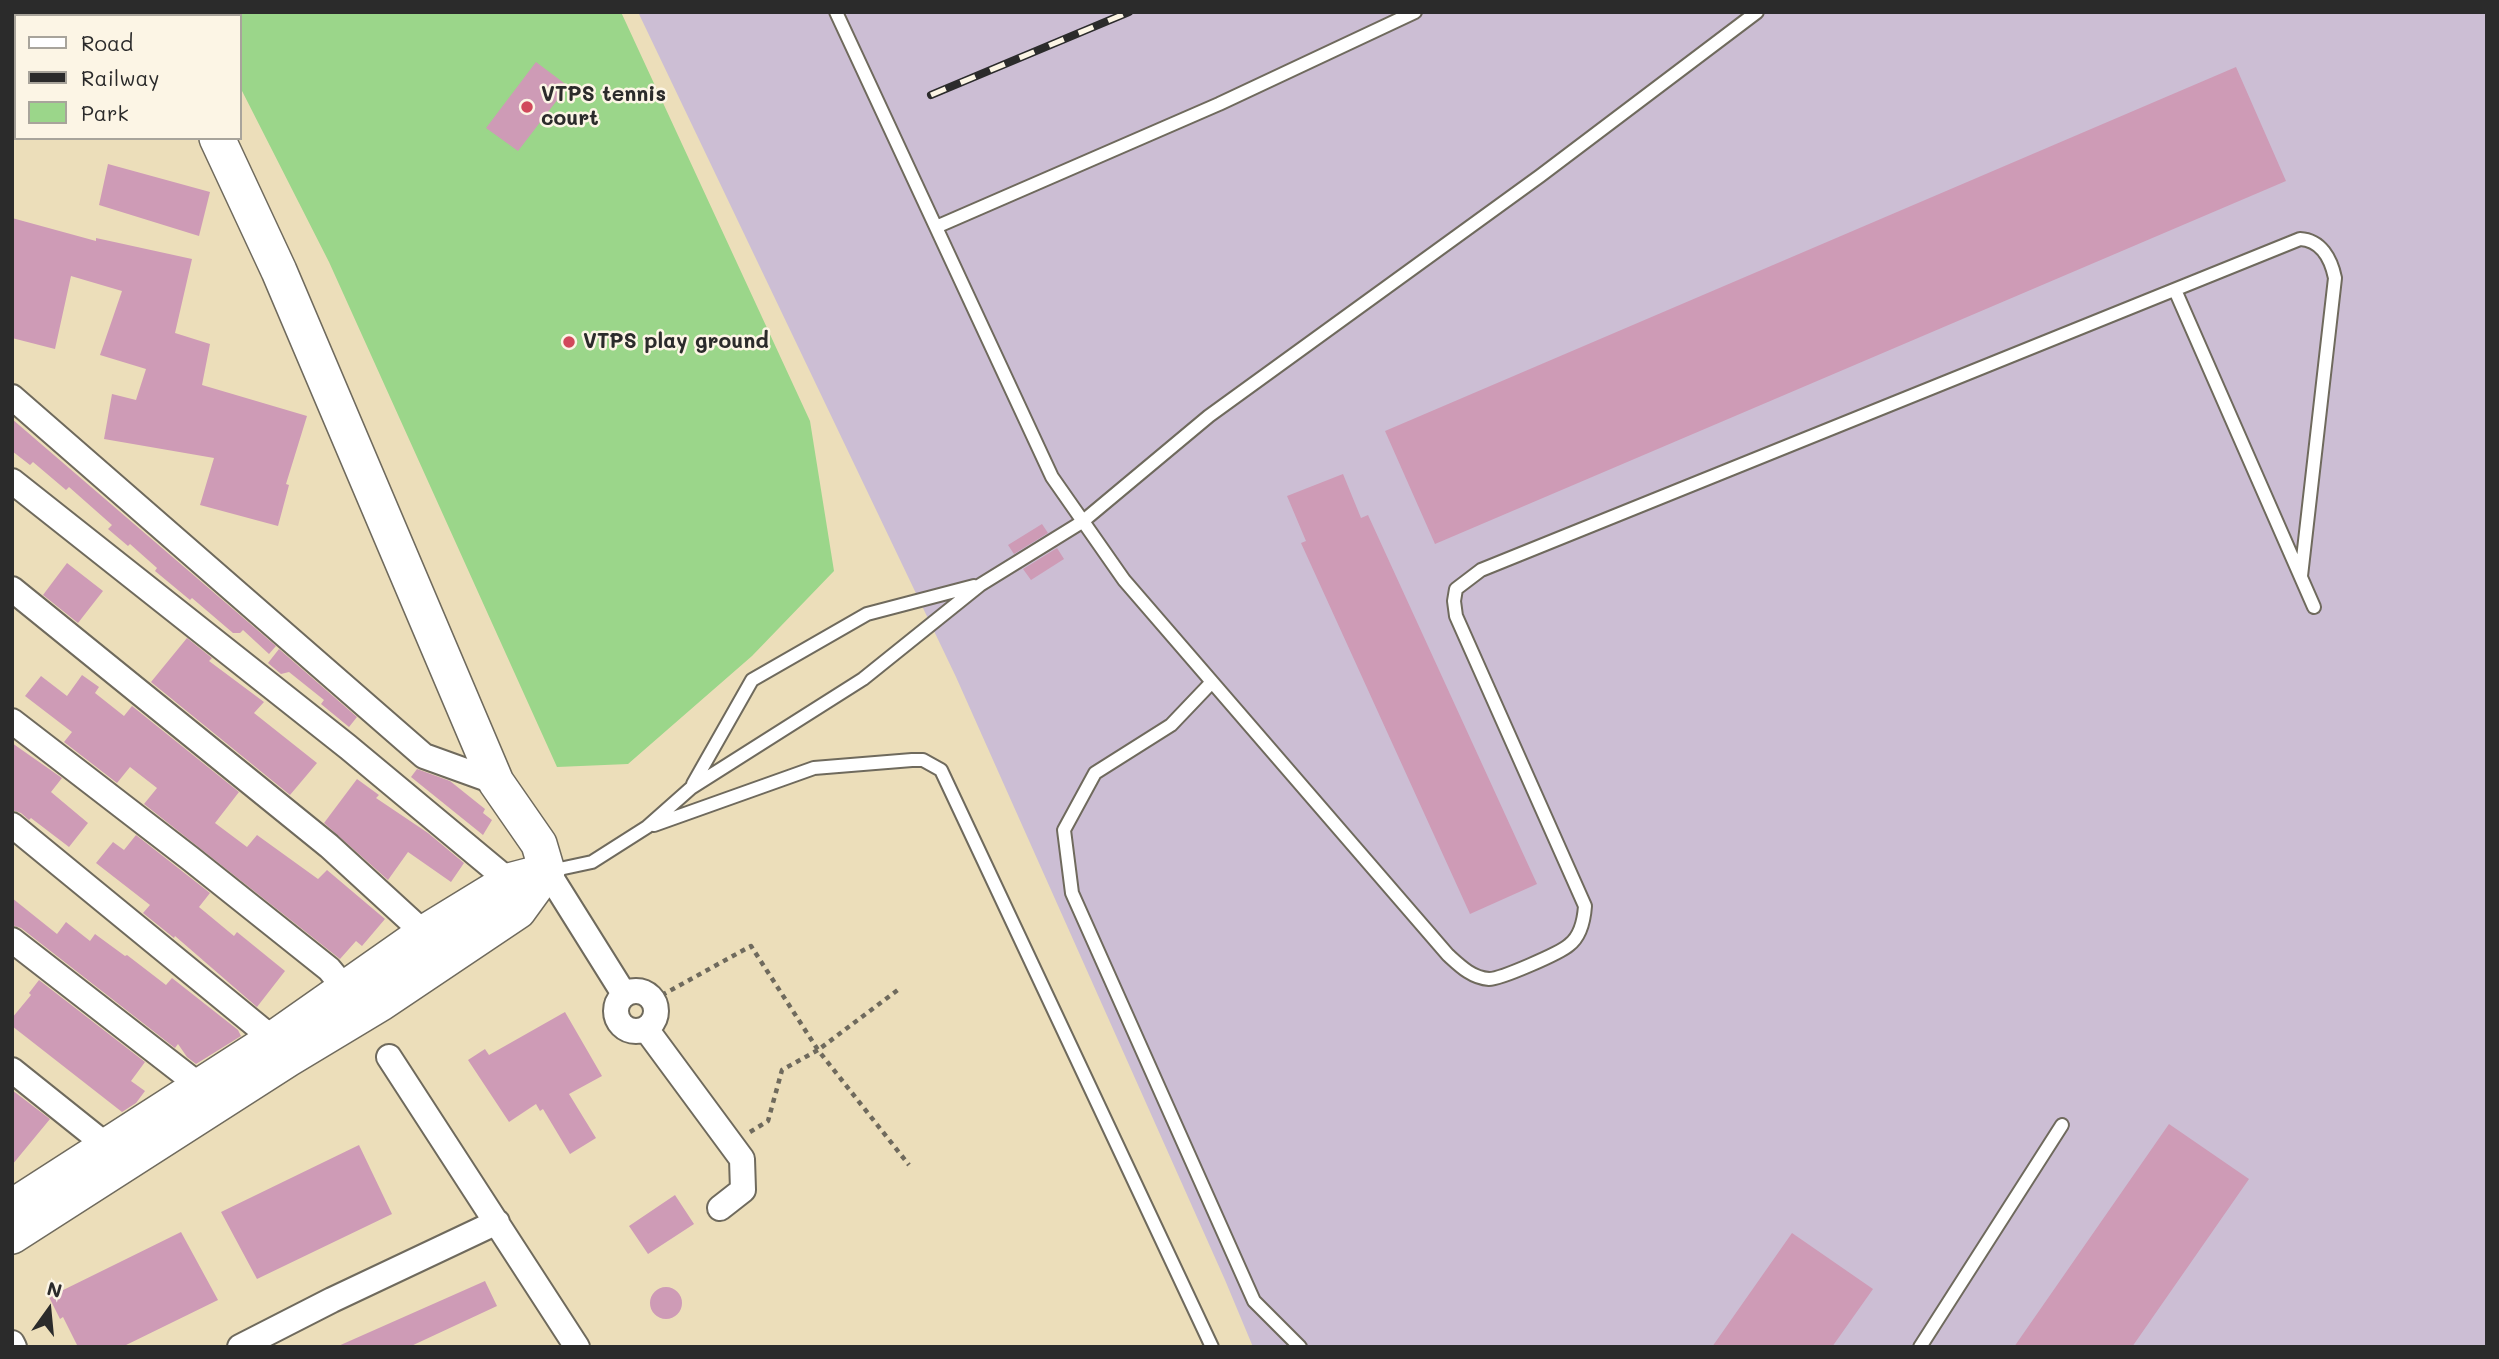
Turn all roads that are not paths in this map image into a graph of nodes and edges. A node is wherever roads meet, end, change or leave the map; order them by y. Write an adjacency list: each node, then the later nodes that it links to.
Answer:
1 (836, 12): 5 (lane)
2 (1415, 12): 5 (lane)
3 (1757, 12): 9 (lane)
4 (218, 140): 16 (street)
5 (936, 227): 9 (lane)
6 (2175, 290): 10 (lane); 10 (lane); 14 (lane)
7 (12, 397): 16 (street)
8 (12, 481): 21 (street)
9 (1082, 522): 11 (lane); 14 (lane)
10 (2301, 576): 13 (lane)
11 (980, 585): 17 (lane); 17 (lane)
12 (12, 589): 22 (street)
13 (2314, 607)
14 (1212, 682): 40 (lane)
15 (12, 721): 24 (street)
16 (496, 782): 20 (street)
17 (691, 788): 19 (lane)
18 (12, 825): 27 (street)
19 (647, 827): 20 (lane); 39 (lane)
20 (548, 871): 21 (street); 25 (street)
21 (514, 896): 22 (street); 27 (street)
22 (424, 933): 24 (street)
23 (12, 940): 30 (street)
24 (344, 988): 27 (street)
25 (624, 994): 26 (street); 26 (street)
26 (646, 1029): 34 (street)
27 (281, 1049): 30 (street); 36 (street)
28 (389, 1057): 35 (street)
29 (12, 1070): 32 (street)
30 (200, 1086): 32 (street)
31 (2062, 1125): 41 (lane)
32 (107, 1146): 33 (street)
33 (18, 1196)
34 (720, 1208)
35 (496, 1222): 37 (street); 38 (street)
36 (12, 1236)
37 (240, 1347)
38 (576, 1347)
39 (1212, 1347)
40 (1300, 1347)
41 (1920, 1347)

